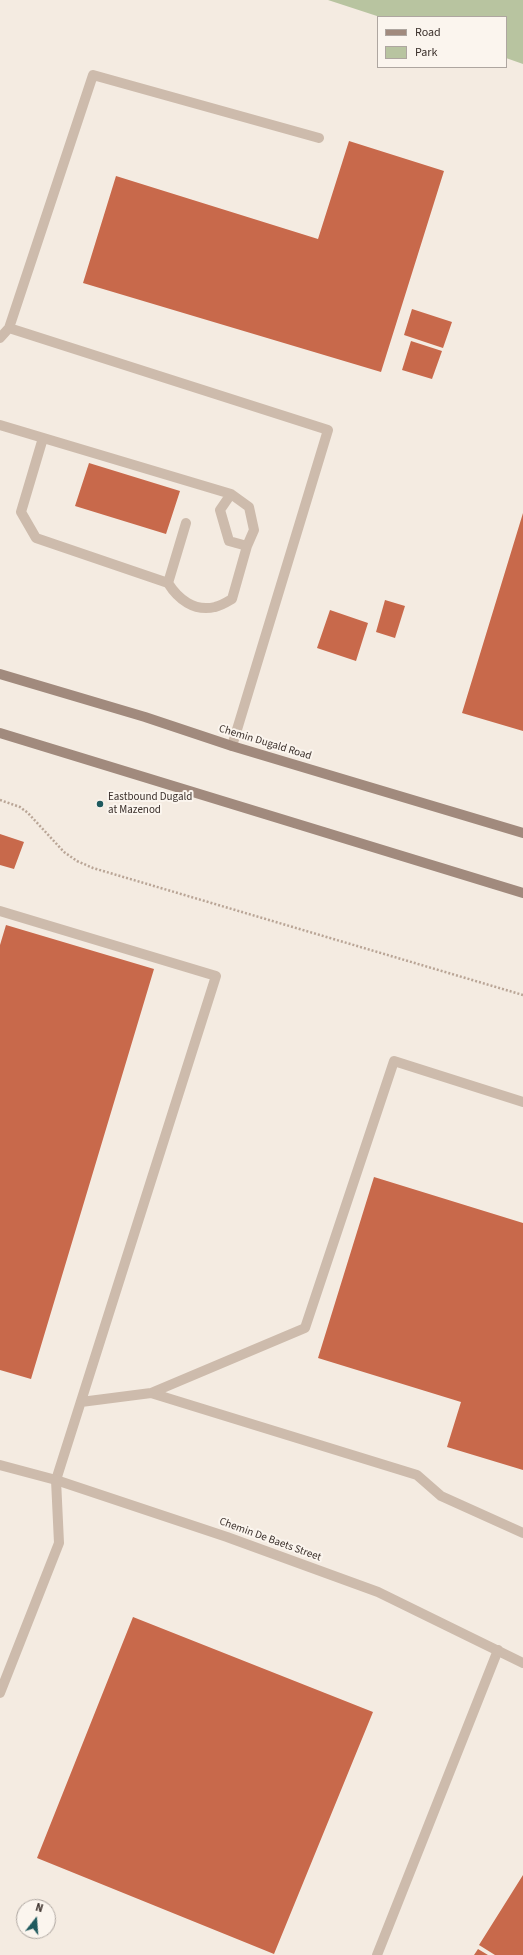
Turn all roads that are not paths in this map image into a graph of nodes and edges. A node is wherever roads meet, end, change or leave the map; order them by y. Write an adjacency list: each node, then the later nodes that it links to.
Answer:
1 (319, 138): 2 (street)
2 (9, 328): 3 (street); 12 (street)
3 (0, 338)
4 (0, 425): 5 (street)
5 (43, 438): 6 (street); 9 (street)
6 (231, 494): 8 (street); 8 (street)
7 (186, 523): 9 (street)
8 (247, 546): 9 (street)
9 (168, 582)
10 (0, 674): 12 (main road, Chemin Dugald Road)
11 (2, 735): 14 (main road)
12 (232, 746): 13 (main road, Chemin Dugald Road)
13 (523, 834)
14 (523, 893)
15 (0, 911): 18 (street)
16 (523, 1102): 17 (street)
17 (152, 1393): 18 (street); 21 (street)
18 (81, 1402): 20 (street)
19 (0, 1465): 20 (street, Chemin De Baets Street)
20 (56, 1480): 22 (street, Chemin De Baets Street); 24 (street)
21 (523, 1533)
22 (498, 1650): 23 (street, Chemin De Baets Street); 25 (street)
23 (523, 1663)
24 (0, 1693)
25 (376, 1955)

